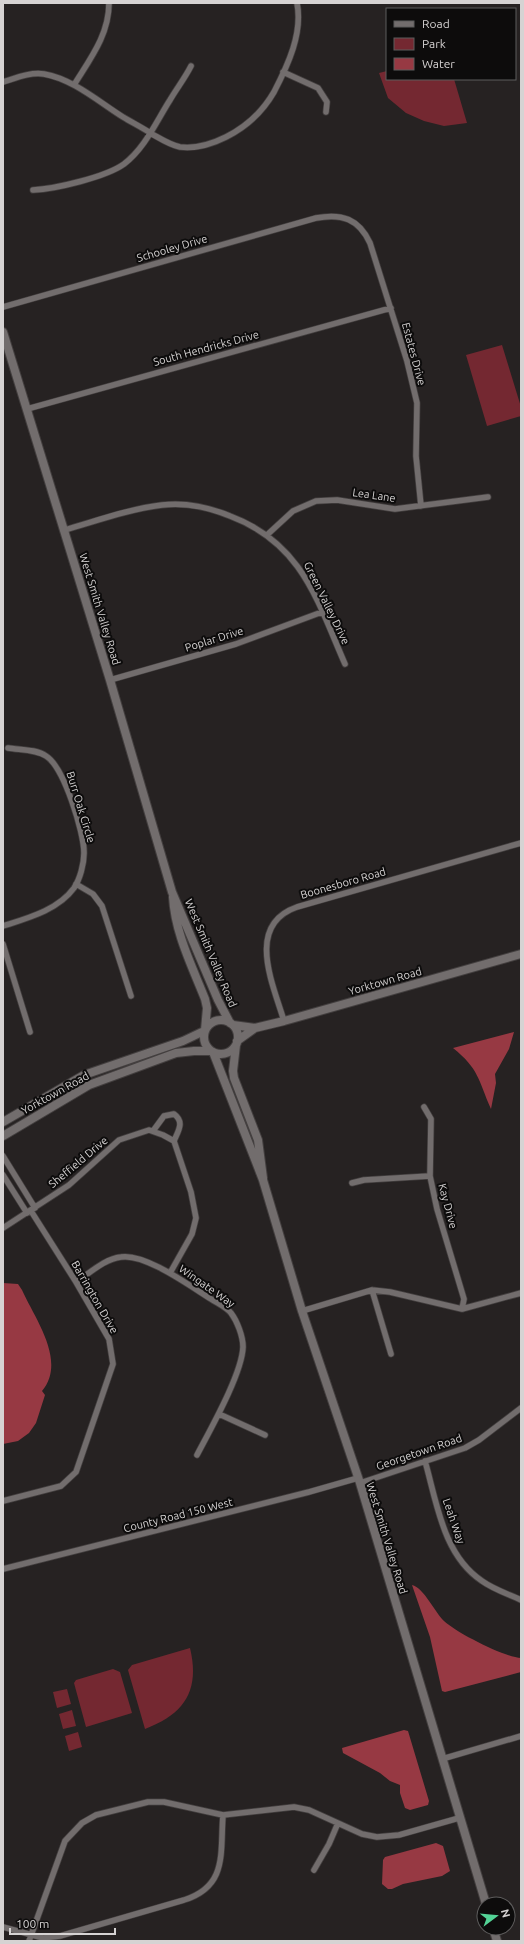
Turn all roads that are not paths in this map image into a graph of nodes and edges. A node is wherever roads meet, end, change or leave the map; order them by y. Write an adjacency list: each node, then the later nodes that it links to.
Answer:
1 (109, 3): 6 (street)
2 (297, 3): 4 (street)
3 (191, 66): 8 (street)
4 (283, 72): 7 (street); 8 (street)
5 (3, 82): 6 (street)
6 (74, 85): 8 (street)
7 (326, 112)
8 (151, 133): 9 (street)
9 (33, 190)
10 (348, 219): 11 (street, Schooley Drive); 12 (street, Estates Drive)
11 (3, 307)
12 (391, 308): 14 (street, South Hendricks Drive); 16 (street, Estates Drive)
13 (3, 332): 14 (main road, West Smith Valley Road)
14 (27, 409): 17 (main road, West Smith Valley Road)
15 (488, 497): 16 (street, Lea Lane)
16 (421, 506): 18 (street, Lea Lane)
17 (64, 530): 18 (street, Green Valley Drive); 21 (main road, West Smith Valley Road)
18 (268, 534): 19 (street, Green Valley Drive)
19 (322, 612): 20 (street, Green Valley Drive); 21 (street, Poplar Drive)
20 (345, 664)
21 (110, 680): 25 (main road, West Smith Valley Road)
22 (8, 748): 24 (street, Burr Oak Circle)
23 (521, 843): 30 (street, Boonesboro Road)
24 (76, 884): 26 (street); 29 (street)
25 (172, 892): 31 (main road, West Smith Valley Road); 33 (main road, West Smith Valley Road)
26 (3, 926)
27 (3, 944): 34 (street)
28 (521, 954): 30 (main road, Yorktown Road)
29 (131, 996)
30 (284, 1021): 32 (main road, Yorktown Road)
31 (232, 1024): 32 (main road, Yorktown Road); 33 (main road); 35 (main road)
32 (255, 1028): 35 (main road, Yorktown Road)
33 (204, 1031): 36 (main road); 38 (main road, Yorktown Road)
34 (30, 1032)
35 (237, 1043): 36 (main road); 45 (main road, West Smith Valley Road)
36 (212, 1052): 40 (main road, Yorktown Road); 45 (main road, West Smith Valley Road)
37 (424, 1107): 44 (street, Kay Drive)
38 (3, 1122)
39 (151, 1131): 41 (street); 41 (street); 47 (street, Sheffield Drive)
40 (3, 1136)
41 (174, 1141): 49 (street)
42 (3, 1156): 47 (street)
43 (3, 1175): 47 (street)
44 (430, 1176): 46 (street); 53 (street, Kay Drive)
45 (263, 1180): 54 (main road, West Smith Valley Road)
46 (352, 1183)
47 (31, 1210): 48 (street, Sheffield Drive); 50 (street, Barrington Drive)
48 (3, 1228)
49 (170, 1273): 50 (street, Wingate Way); 57 (street, Wingate Way)
50 (76, 1282): 62 (street, Barrington Drive)
51 (372, 1290): 53 (street); 54 (street); 55 (street)
52 (521, 1293): 53 (street)
53 (462, 1309)
54 (302, 1311): 61 (main road, West Smith Valley Road)
55 (391, 1354)
56 (520, 1412): 60 (street, Georgetown Road)
57 (219, 1414): 58 (street); 59 (street, Wingate Way)
58 (266, 1435)
59 (196, 1455)
60 (425, 1462): 61 (street, Georgetown Road); 64 (street, Leah Way)
61 (359, 1480): 63 (street, County Road 150 West); 66 (main road, West Smith Valley Road)
62 (3, 1501)
63 (3, 1569)
64 (521, 1600)
65 (521, 1736): 66 (street)
66 (442, 1759): 68 (main road, West Smith Valley Road)
67 (223, 1815): 69 (street); 73 (street); 73 (street)
68 (459, 1818): 69 (street); 71 (main road, West Smith Valley Road)
69 (338, 1823): 70 (street)
70 (314, 1870)
71 (483, 1896)
72 (3, 1927): 73 (street)
73 (31, 1934): 74 (street)
74 (29, 1941)

